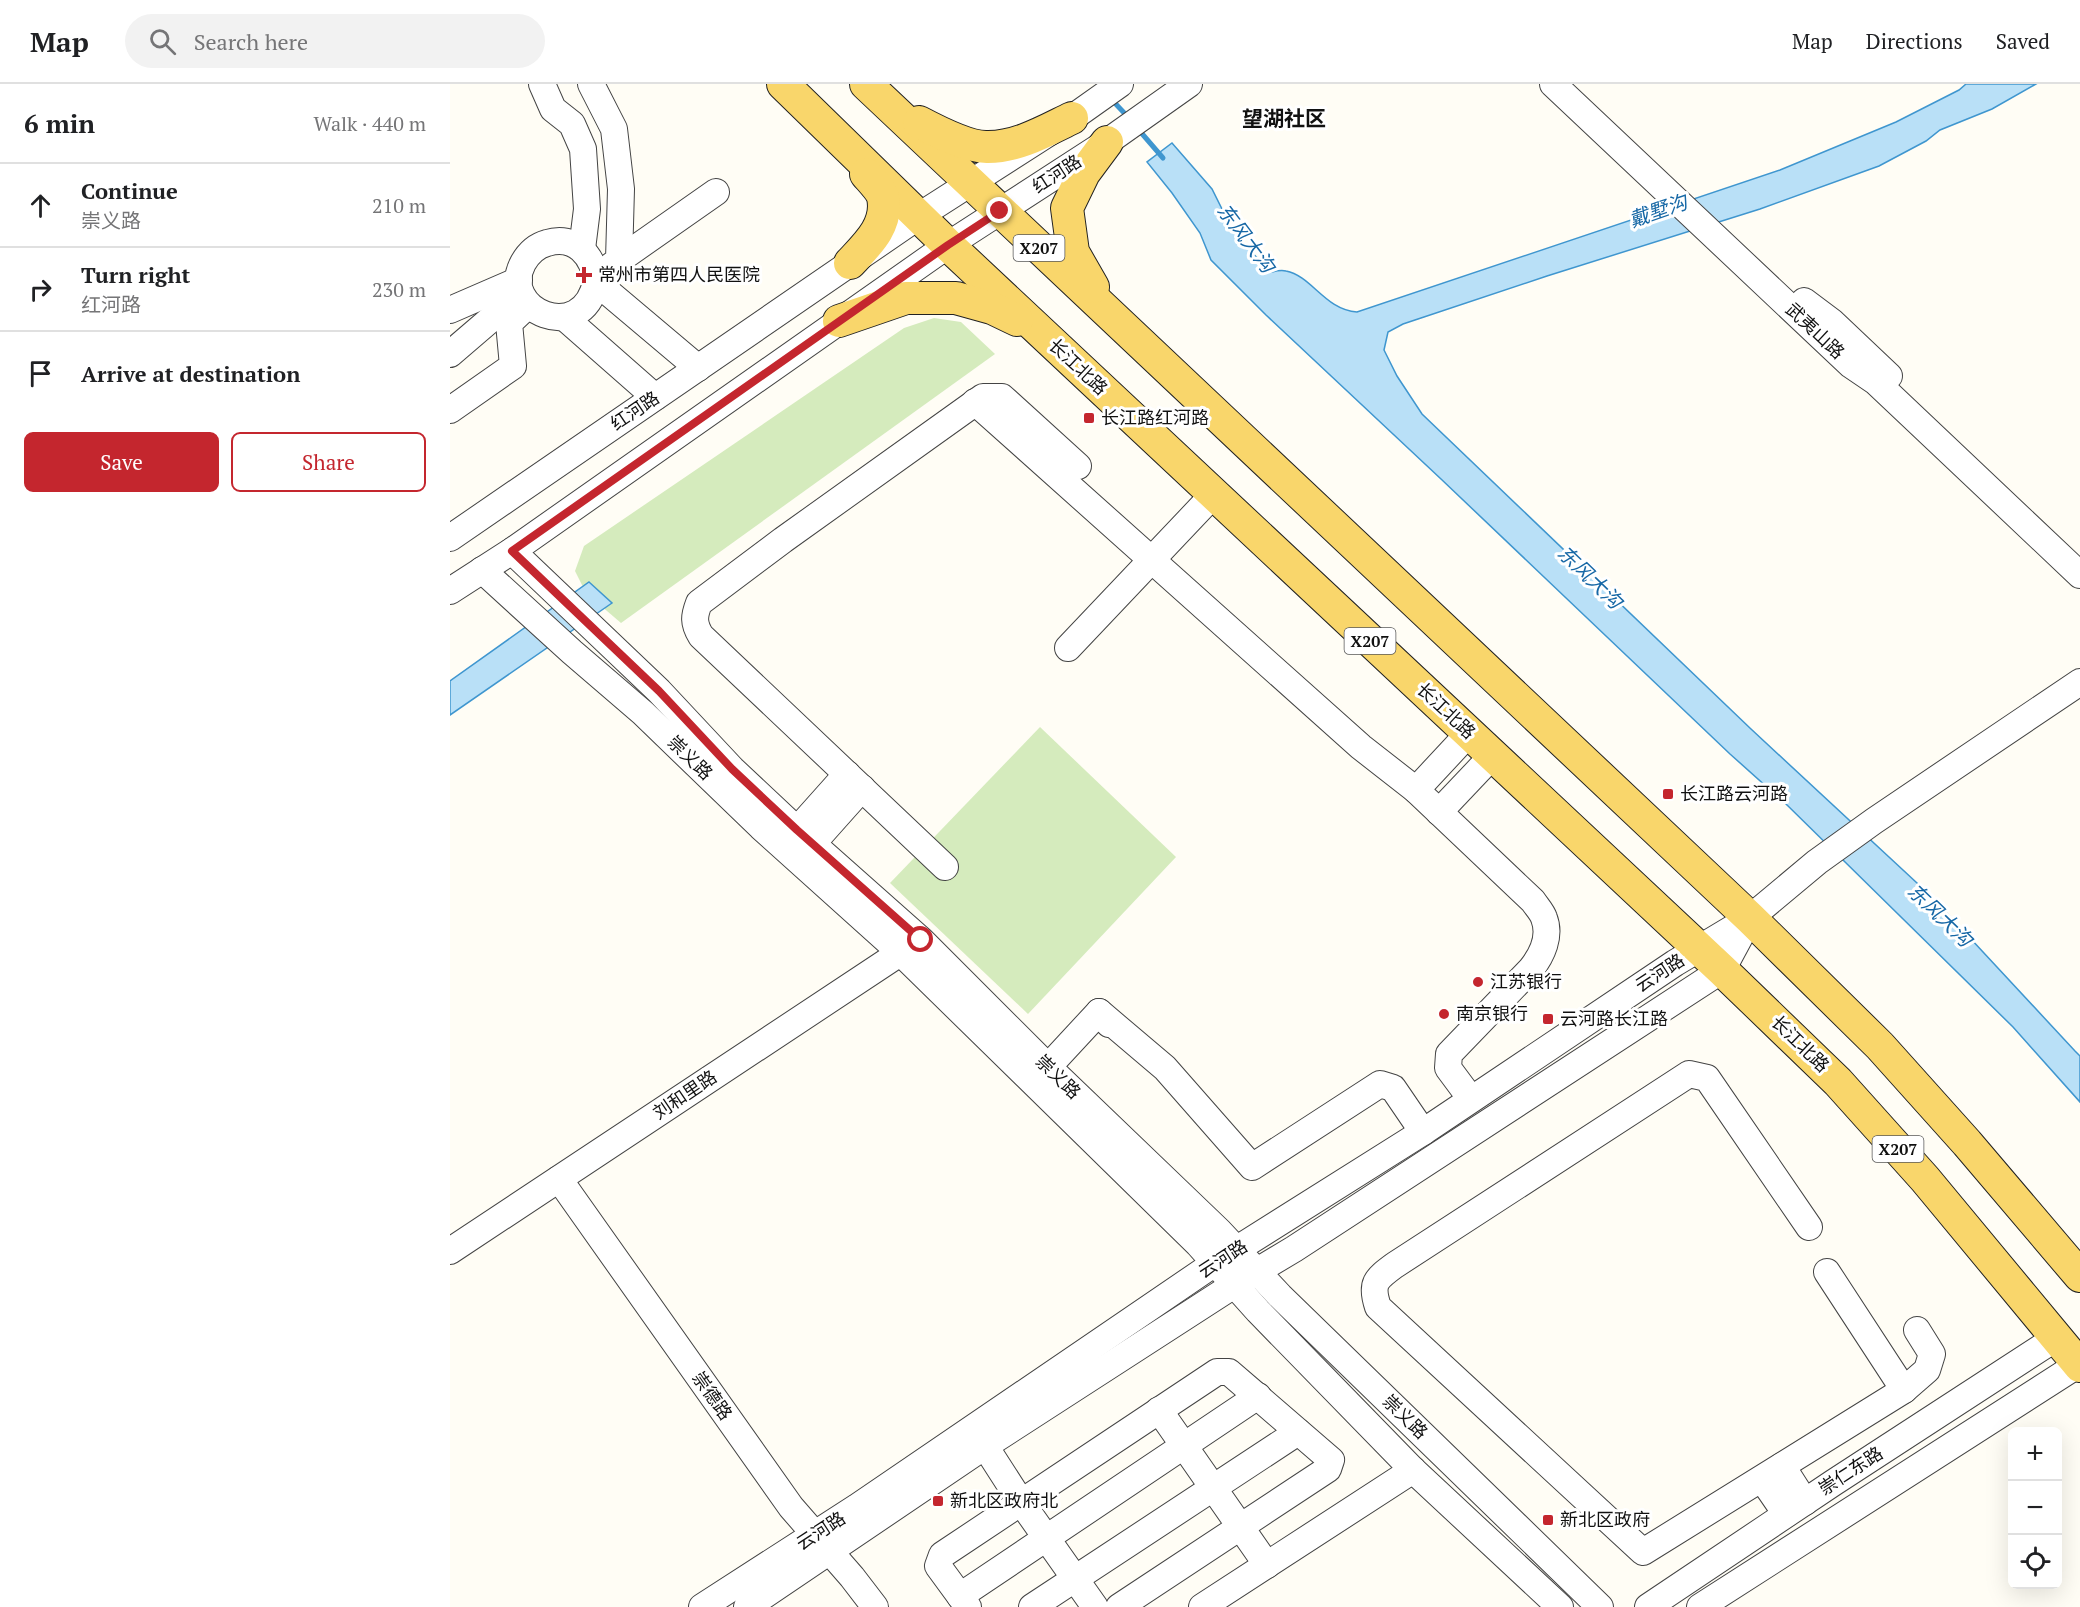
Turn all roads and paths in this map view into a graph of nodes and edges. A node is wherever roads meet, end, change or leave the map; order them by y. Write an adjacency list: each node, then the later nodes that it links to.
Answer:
1 (542, 84): 12 (street)
2 (591, 84): 10 (street)
3 (783, 84): 13 (main road, 长江北路 / X207)
4 (866, 84): 9 (main road, X207)
5 (1119, 84): 11 (street, 红河路)
6 (1190, 84): 14 (street, 红河路)
7 (1553, 84): 17 (street, 武夷山路)
8 (1574, 84): 17 (street, 武夷山路)
9 (890, 106): 11 (main road); 15 (main road, X207)
10 (603, 107): 12 (street); 22 (street)
11 (1072, 118): 15 (street, 红河路)
12 (572, 124): 24 (street)
13 (840, 140): 19 (main road, 长江北路 / X207); 23 (main road)
14 (1107, 142): 18 (street, 红河路); 27 (main road)
15 (970, 182): 18 (main road, X207); 19 (street, 红河路)
16 (716, 192): 22 (street)
17 (1682, 196): 20 (street, 武夷山路)
18 (1000, 211): 21 (street, 红河路); 27 (main road, X207)
19 (920, 216): 21 (main road, 长江北路 / X207); 23 (street, 红河路)
20 (1717, 231): 39 (street, 武夷山路); 42 (street, 武夷山路)
21 (948, 245): 28 (street, 红河路); 29 (main road, 长江北路 / X207)
22 (619, 260): 24 (street)
23 (850, 263): 31 (street, 红河路)
24 (585, 288): 25 (street); 25 (street); 31 (street); 32 (street)
25 (523, 293): 26 (street); 30 (street); 34 (street)
26 (450, 310)
27 (1109, 313): 53 (main road, X207)
28 (839, 321): 29 (main road); 38 (street, 红河路)
29 (1042, 333): 36 (main road, 长江北路 / X207)
30 (450, 354)
31 (693, 371): 32 (street, 红河路)
32 (661, 393): 37 (street, 红河路)
33 (975, 402): 35 (street); 40 (street); 48 (street)
34 (450, 410)
35 (1078, 466)
36 (1214, 494): 40 (street); 46 (main road, 长江北路 / X207)
37 (450, 538)
38 (512, 551): 41 (street, 红河路); 51 (street, 崇义路)
39 (2080, 554)
40 (1152, 560): 44 (street); 49 (street)
41 (482, 570): 43 (street, 红河路); 54 (street, 崇义路)
42 (2080, 575)
43 (450, 591)
44 (1068, 648)
45 (2080, 682): 53 (street, 云河路)
46 (1469, 733): 47 (main road, 长江北路 / X207); 49 (street)
47 (1493, 755): 50 (street); 55 (main road, 长江北路 / X207)
48 (855, 781): 51 (street); 52 (street)
49 (1416, 790): 50 (street)
50 (1439, 812): 59 (street)
51 (805, 836): 54 (street, 崇义路)
52 (945, 867)
53 (1750, 918): 55 (street, 云河路); 56 (street, 云河路); 68 (main road, X207)
54 (910, 946): 58 (street, 崇义路); 62 (street, 刘和里路); 65 (street, 崇义路)
55 (1699, 948): 56 (main road, 长江北路 / X207); 59 (street, 云河路)
56 (1722, 970): 66 (street, 云河路); 71 (main road, 长江北路 / X207)
57 (1099, 1012): 58 (street); 60 (street); 61 (street)
58 (1048, 1066): 65 (street, 崇义路)
59 (1471, 1099): 60 (street, 云河路)
60 (1423, 1132): 65 (street, 云河路)
61 (1223, 1150)
62 (559, 1179): 64 (street, 刘和里路); 86 (street, 崇德路)
63 (1809, 1227): 80 (street)
64 (450, 1251)
65 (1226, 1257): 66 (street, 崇义路); 69 (street, 崇义路); 86 (street, 云河路)
66 (1256, 1271): 69 (street, 云河路); 98 (street, 崇义路)
67 (1827, 1272): 73 (street)
68 (2080, 1276)
69 (1234, 1285): 77 (street, 云河路); 79 (street, 崇义路)
70 (1917, 1330): 73 (street)
71 (2056, 1338): 72 (main road, 长江北路 / X207); 83 (street, 崇仁东路)
72 (2079, 1365): 100 (street, 崇仁东路)
73 (1904, 1390): 80 (street)
74 (1258, 1396): 75 (street); 76 (street); 78 (street)
75 (1159, 1410): 78 (street); 82 (street)
76 (1298, 1432): 81 (street); 84 (street)
77 (986, 1446): 82 (street); 86 (street, 云河路)
78 (1185, 1446): 81 (street); 85 (street)
79 (1413, 1470): 87 (street); 97 (street, 崇义路)
80 (1772, 1472): 83 (street)
81 (1214, 1487): 84 (street); 88 (street)
82 (1021, 1502): 85 (street); 89 (street)
83 (1795, 1508): 99 (street, 崇仁东路)
84 (1241, 1526): 87 (street); 95 (street)
85 (1047, 1538): 88 (street); 89 (street)
86 (822, 1543): 90 (street, 云河路); 91 (street, 云河路); 92 (street, 崇德路)
87 (1268, 1565): 96 (street)
88 (1075, 1579): 93 (street); 94 (street)
89 (964, 1602)
90 (702, 1607)
91 (747, 1607)
92 (875, 1607)
93 (1032, 1607)
94 (1095, 1607)
95 (1119, 1607)
96 (1202, 1607)
97 (1560, 1607)
98 (1600, 1607)
99 (1648, 1607)
100 (1700, 1607)

